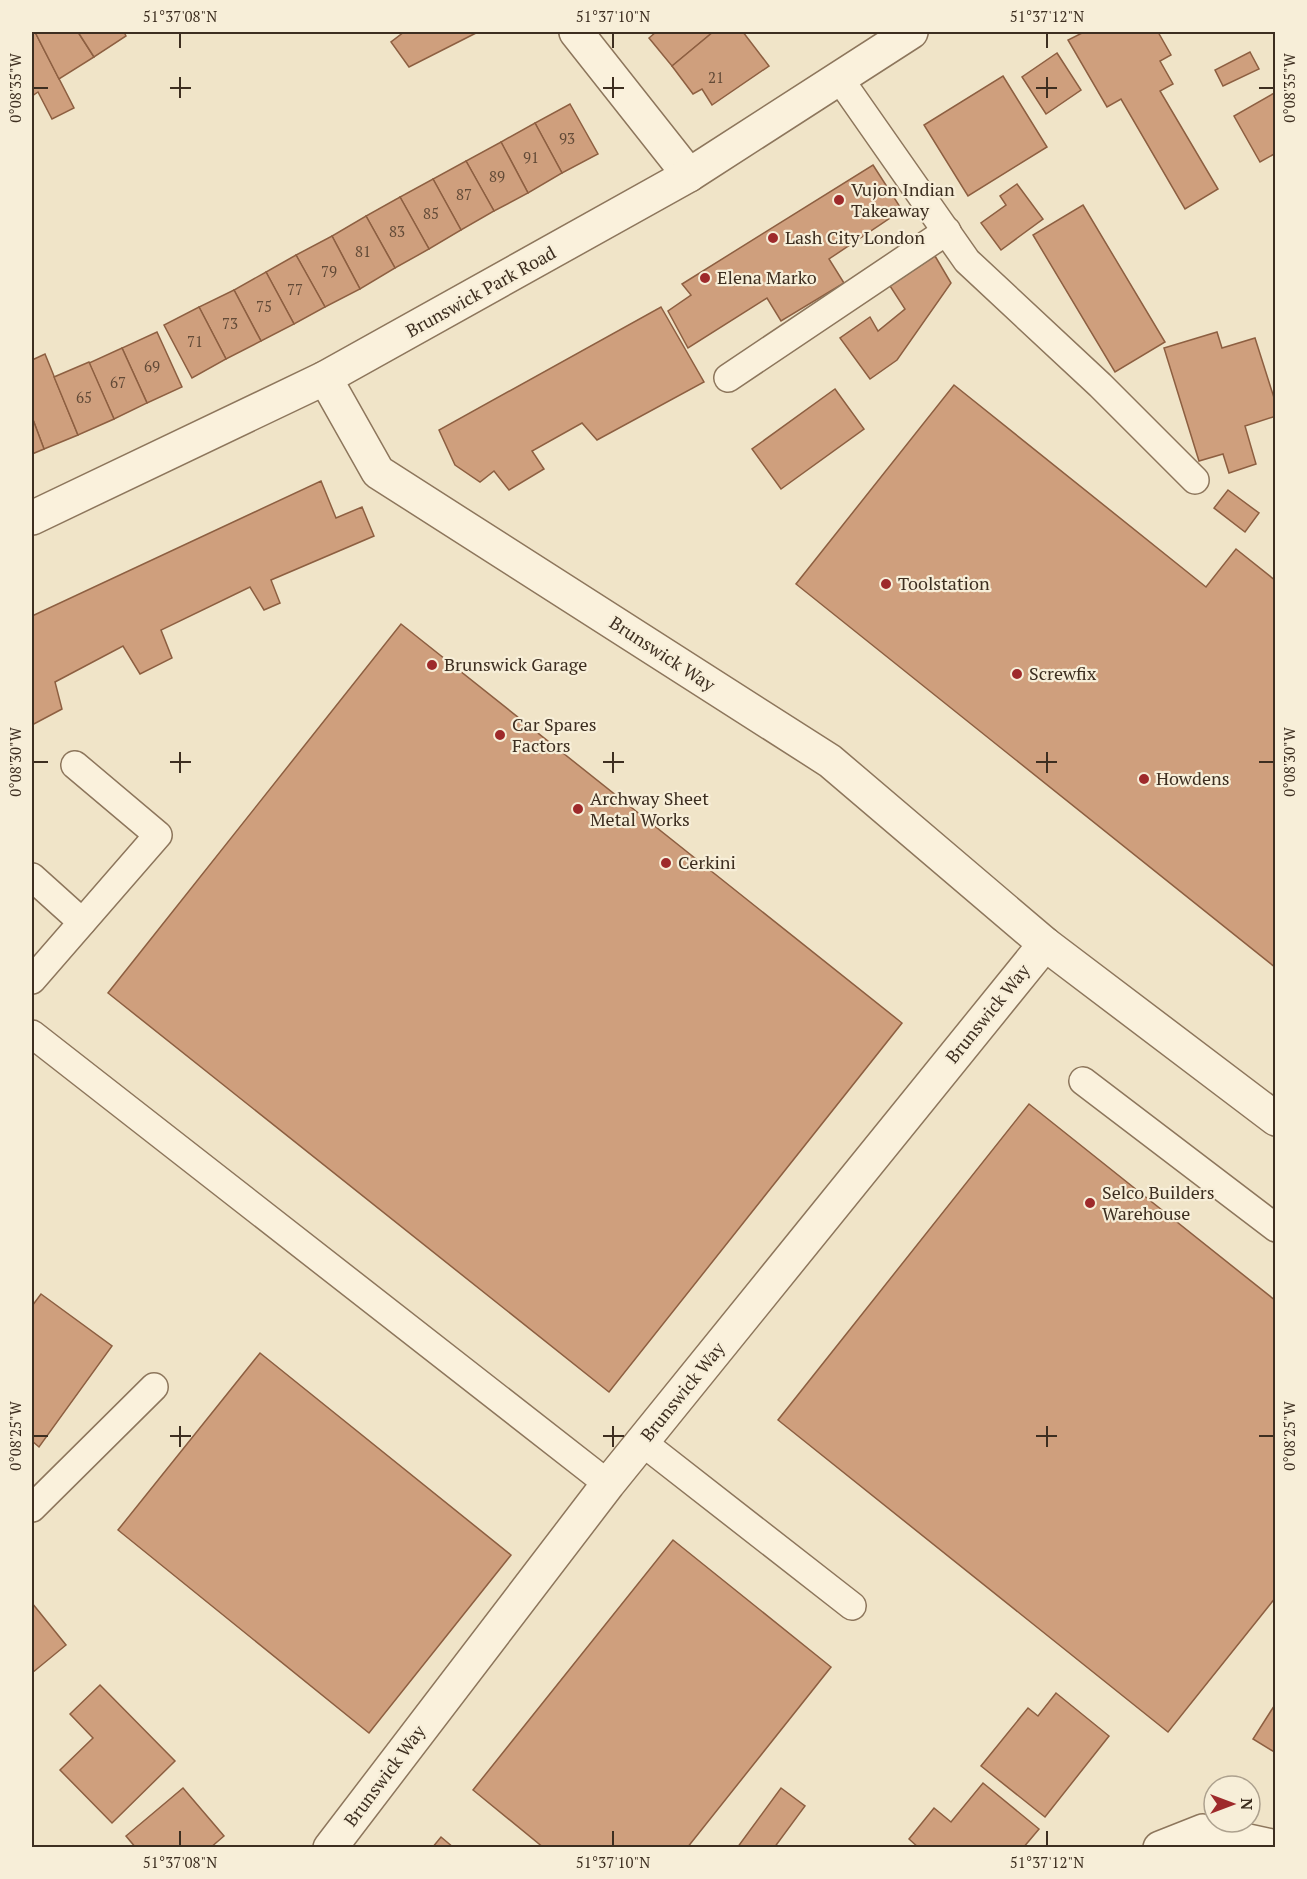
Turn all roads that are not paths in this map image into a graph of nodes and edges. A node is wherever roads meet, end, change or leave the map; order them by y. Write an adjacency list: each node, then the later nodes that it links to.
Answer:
1 (576, 32): 4 (street)
2 (911, 32): 3 (street, Brunswick Park Road)
3 (839, 78): 4 (street, Brunswick Park Road); 5 (lane)
4 (689, 175): 6 (street, Brunswick Park Road)
5 (947, 231): 7 (lane); 8 (lane)
6 (325, 378): 9 (street, Brunswick Park Road); 13 (street, Brunswick Way)
7 (728, 378)
8 (1195, 480)
9 (32, 518)
10 (75, 765): 12 (lane)
11 (32, 878): 12 (lane)
12 (82, 922): 14 (lane)
13 (1045, 944): 17 (street, Brunswick Way); 20 (street, Brunswick Way)
14 (32, 980)
15 (32, 1034): 21 (lane)
16 (1083, 1081): 18 (lane)
17 (1275, 1119)
18 (1271, 1215)
19 (154, 1387): 22 (lane)
20 (642, 1442): 21 (street, Brunswick Way); 23 (lane)
21 (608, 1484): 25 (street, Brunswick Way)
22 (32, 1508)
23 (852, 1606)
24 (1275, 1847): 26 (street)
25 (330, 1848)
26 (1160, 1848)

